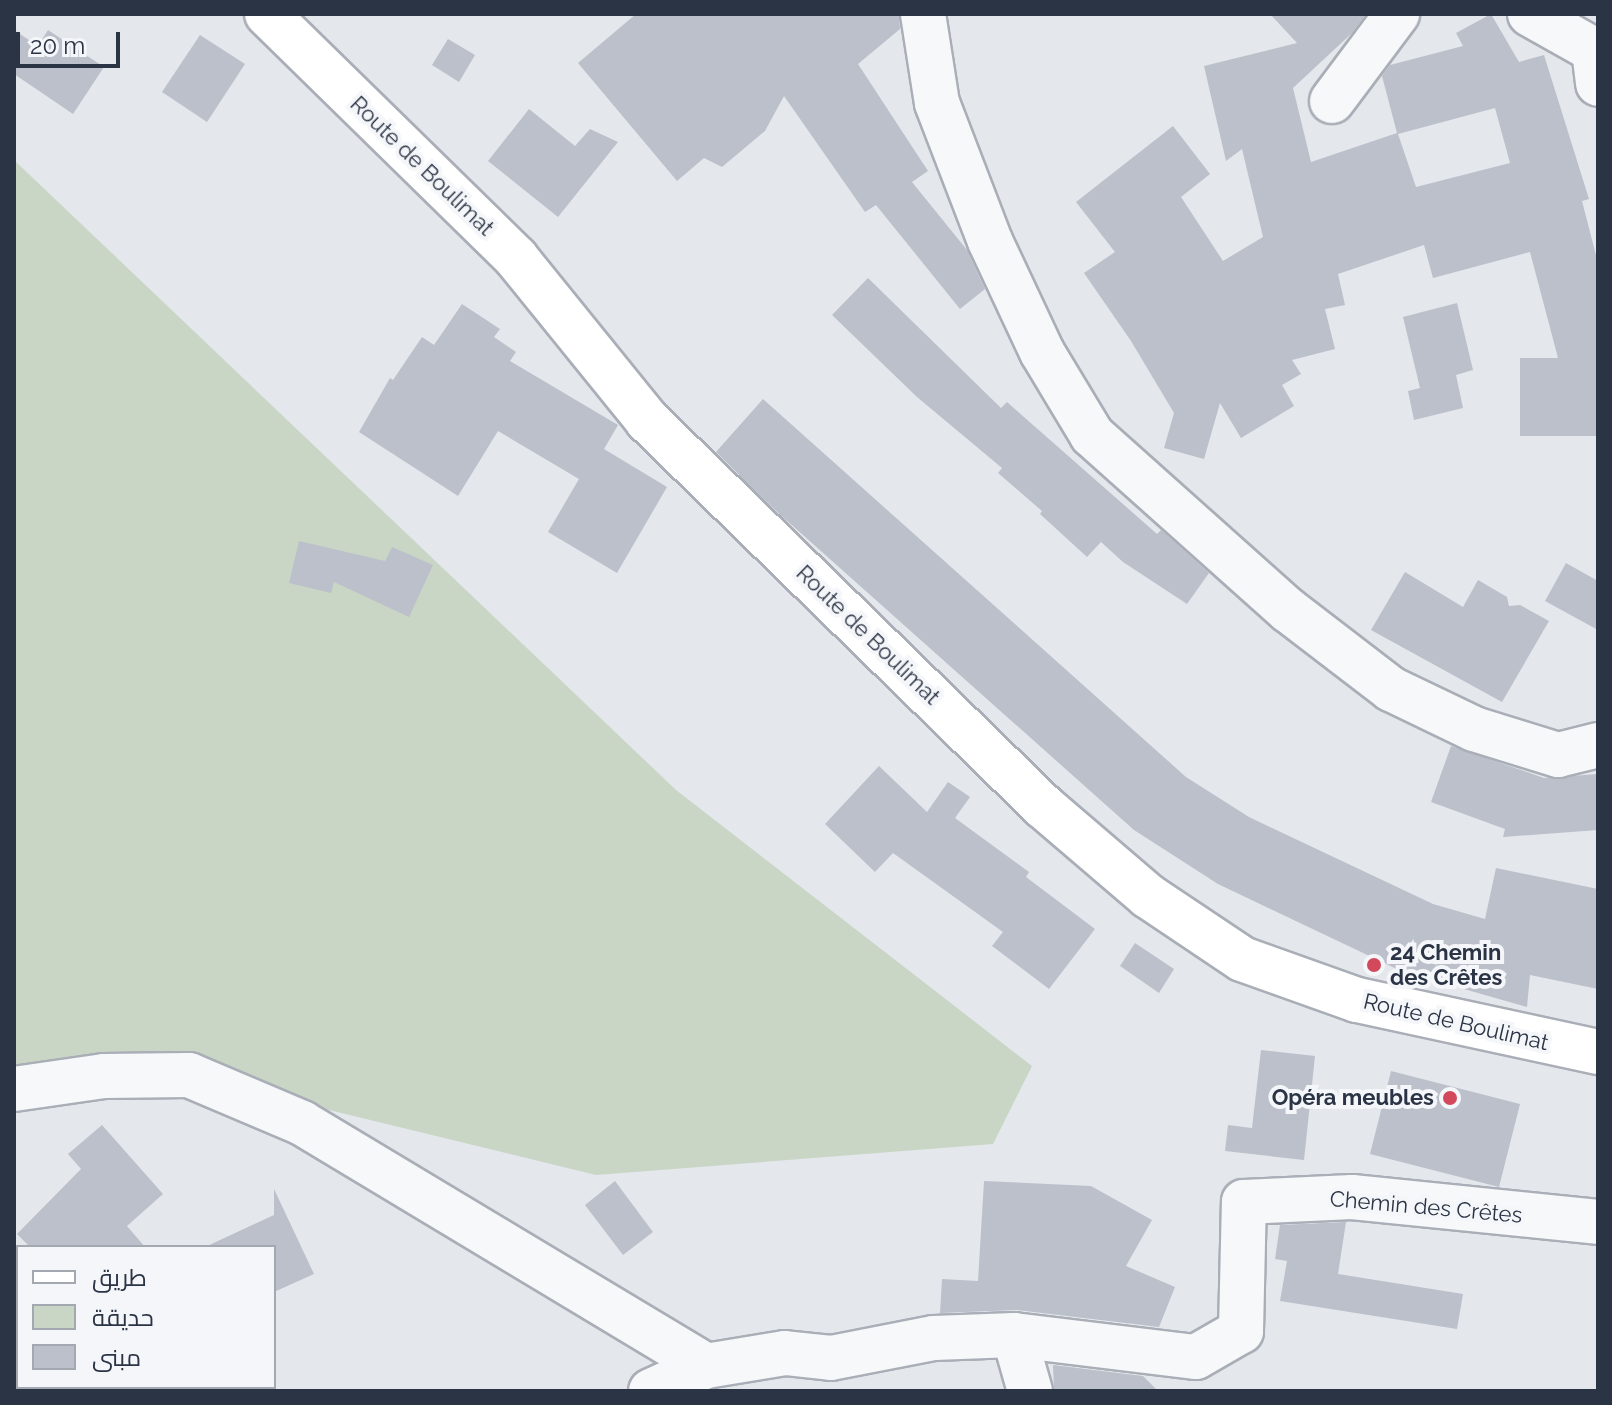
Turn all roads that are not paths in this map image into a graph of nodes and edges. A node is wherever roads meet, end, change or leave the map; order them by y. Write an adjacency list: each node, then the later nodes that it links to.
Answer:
1 (267, 14): 8 (main road, Route de Boulimat)
2 (923, 14): 7 (street)
3 (1397, 14): 6 (street)
4 (1530, 14): 5 (street)
5 (1597, 62)
6 (1332, 101)
7 (1598, 745)
8 (1598, 1052)
9 (14, 1089): 13 (street)
10 (1596, 1232): 11 (street, Chemin des Crêtes)
11 (1014, 1335): 12 (street); 16 (street)
12 (785, 1353): 13 (street); 15 (street)
13 (706, 1366): 14 (street)
14 (651, 1391)
15 (811, 1391)
16 (1030, 1391)

